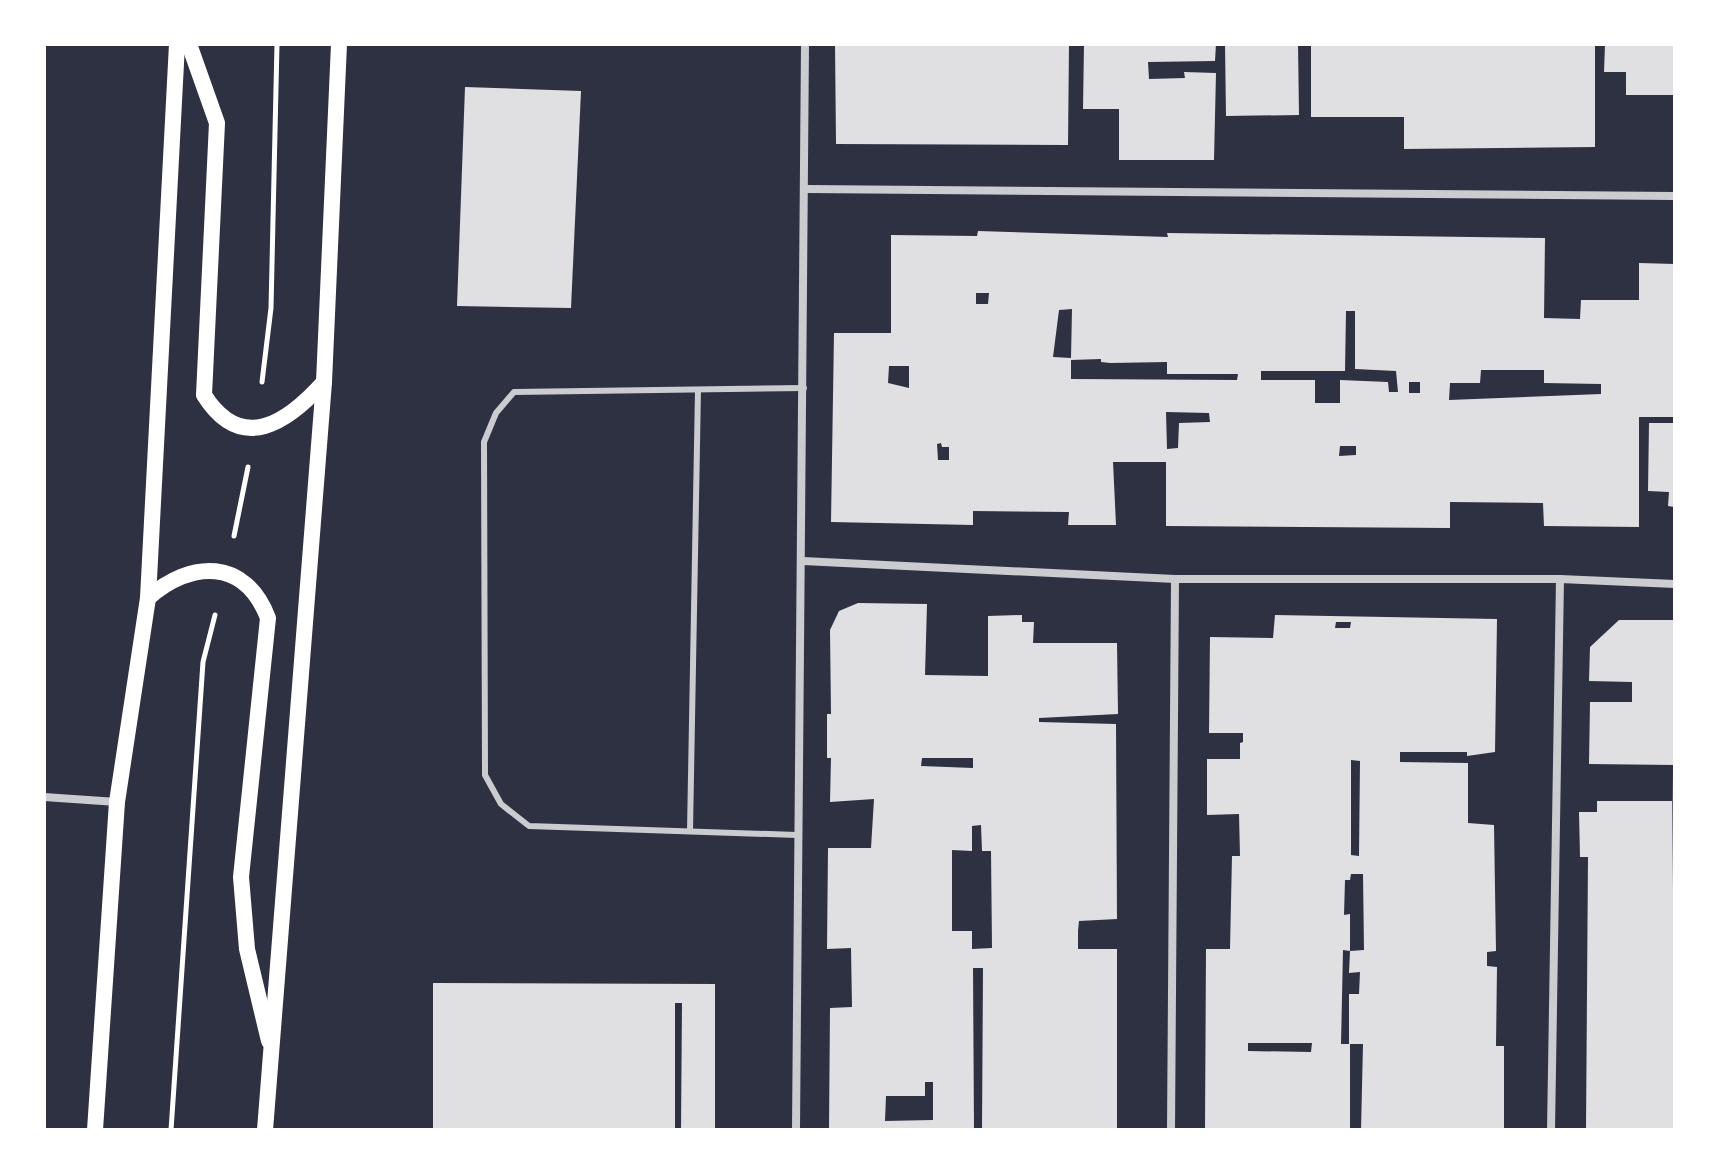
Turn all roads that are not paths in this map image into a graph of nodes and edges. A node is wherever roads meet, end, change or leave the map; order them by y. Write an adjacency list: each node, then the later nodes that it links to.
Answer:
1 (177, 44): 14 (main road)
2 (189, 44): 7 (main road)
3 (339, 44): 7 (main road)
4 (805, 44): 5 (street)
5 (807, 189): 6 (street); 8 (street)
6 (1675, 196)
7 (324, 382): 19 (main road)
8 (804, 388): 9 (lane); 10 (street)
9 (698, 390): 17 (lane); 17 (lane)
10 (803, 561): 11 (street); 18 (street)
11 (1175, 579): 12 (street); 23 (street)
12 (1560, 579): 13 (street); 24 (street)
13 (1675, 584)
14 (148, 598): 16 (main road); 19 (main road)
15 (44, 797): 16 (street)
16 (117, 802): 20 (main road)
17 (690, 831): 18 (lane)
18 (797, 835): 22 (street)
19 (273, 1058): 21 (main road)
20 (95, 1130)
21 (265, 1130)
22 (796, 1130)
23 (1171, 1130)
24 (1551, 1130)

